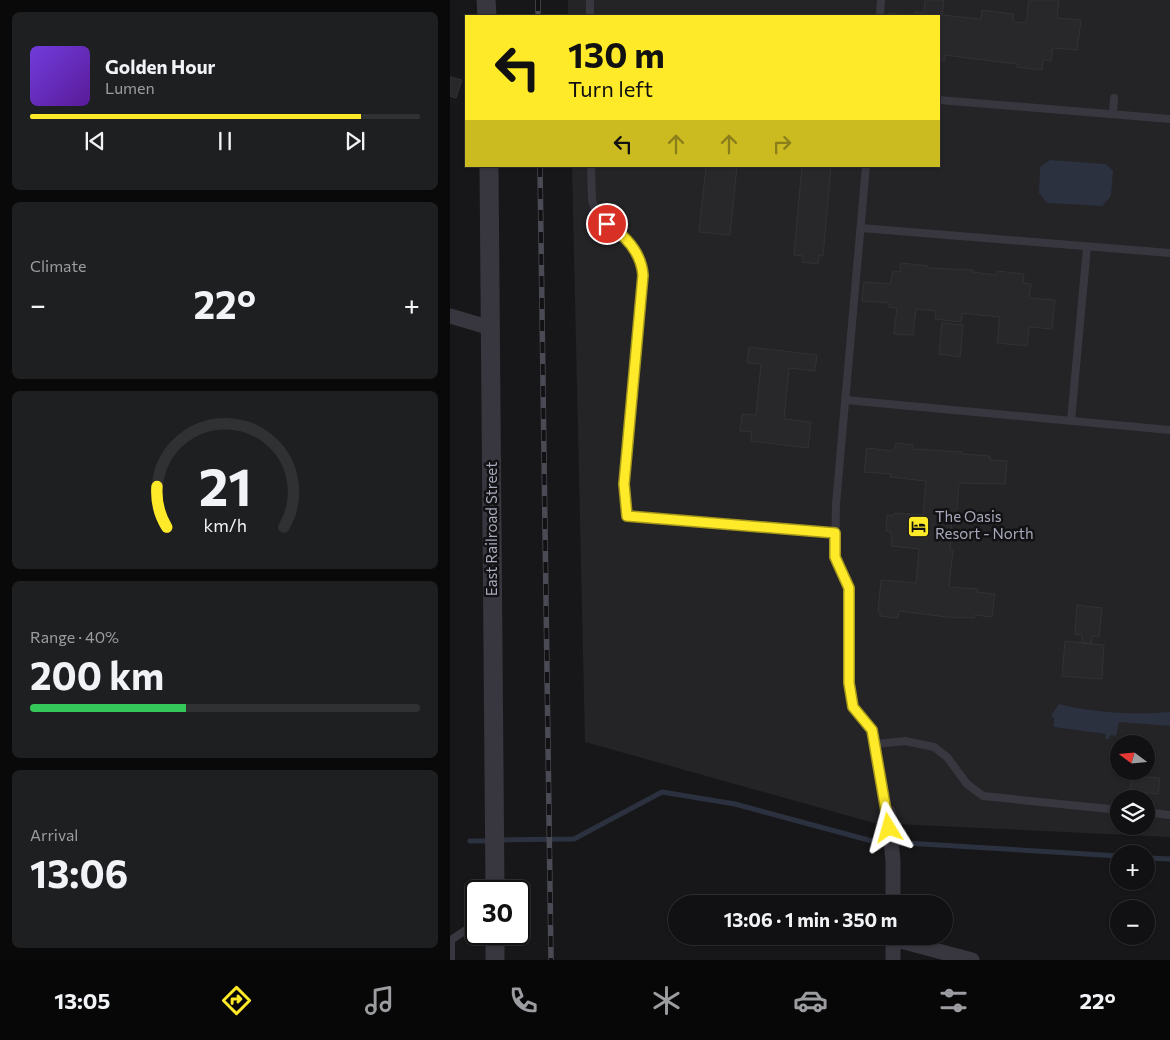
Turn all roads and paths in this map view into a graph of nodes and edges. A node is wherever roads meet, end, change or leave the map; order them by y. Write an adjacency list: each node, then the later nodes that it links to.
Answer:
1 (486, 0): 4 (street)
2 (590, 0): 5 (lane)
3 (882, 0): 6 (lane)
4 (487, 15)
5 (590, 15)
6 (880, 15)
7 (1114, 98): 9 (lane)
8 (940, 100): 9 (lane)
9 (1112, 114): 10 (lane)
10 (1170, 119)
11 (489, 167): 18 (street, East Railroad Street)
12 (591, 167): 22 (lane)
13 (866, 167): 14 (lane)
14 (861, 228): 15 (lane); 19 (lane)
15 (1087, 247): 16 (lane); 20 (lane)
16 (1170, 253)
17 (450, 316): 18 (street)
18 (491, 328): 28 (street, East Railroad Street)
19 (845, 400): 20 (lane); 22 (lane)
20 (1071, 421): 21 (lane)
21 (1170, 430)
22 (835, 533): 23 (lane)
23 (875, 744): 24 (lane); 25 (lane)
24 (1110, 809)
25 (888, 812): 29 (street)
26 (1155, 813): 27 (lane)
27 (1170, 815)
28 (495, 880)
29 (893, 895)
30 (465, 931): 34 (lane)
31 (495, 945): 35 (street)
32 (893, 945): 36 (street)
33 (920, 945): 37 (street)
34 (451, 960)
35 (495, 960)
36 (894, 960)
37 (972, 960)

